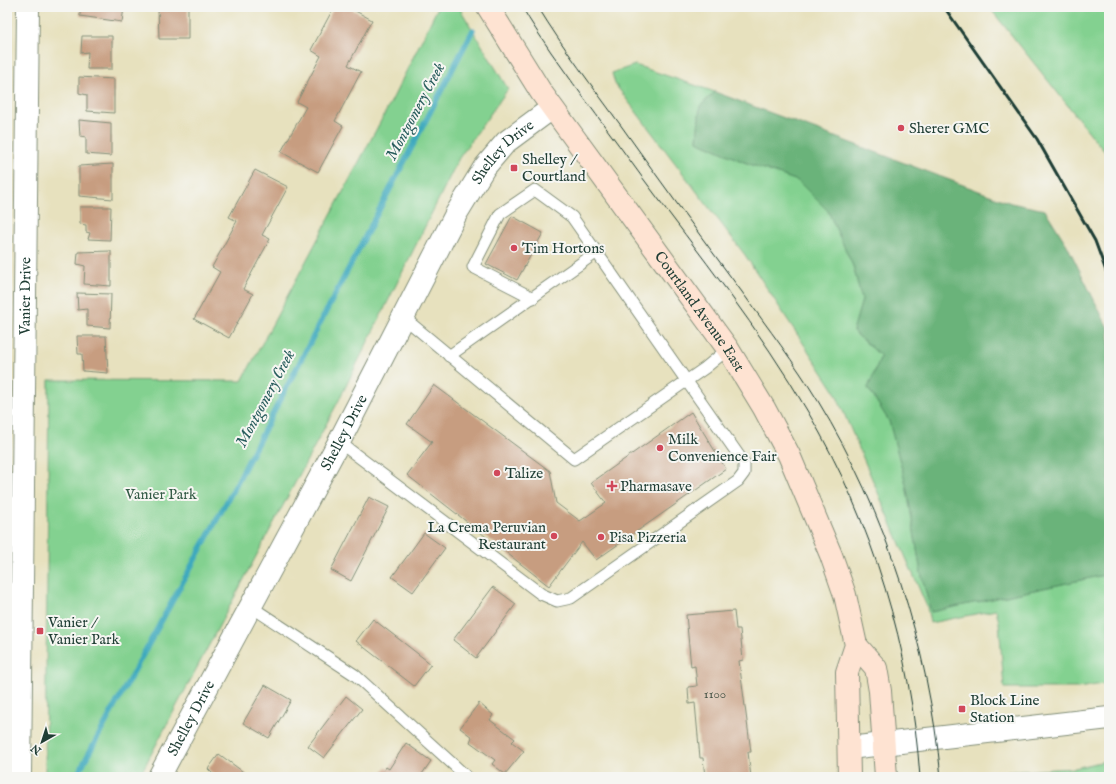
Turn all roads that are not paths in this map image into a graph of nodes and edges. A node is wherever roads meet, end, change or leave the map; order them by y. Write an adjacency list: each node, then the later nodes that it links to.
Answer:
1 (28, 7): 16 (street, Vanier Drive)
2 (488, 7): 3 (main road, Courtland Avenue East)
3 (552, 108): 6 (street, Shelley Drive); 7 (main road, Courtland Avenue East)
4 (597, 252): 5 (lane); 5 (lane); 9 (lane)
5 (533, 298): 8 (lane)
6 (403, 317): 8 (lane); 10 (street, Shelley Drive)
7 (728, 349): 9 (lane); 12 (main road, Courtland Avenue East)
8 (449, 356): 9 (lane)
9 (687, 380): 10 (lane)
10 (339, 442): 11 (street, Shelley Drive)
11 (250, 606): 17 (street, Shelley Drive); 18 (lane)
12 (856, 645): 14 (main road, Courtland Avenue East); 15 (main road)
13 (1109, 718): 14 (street)
14 (884, 745): 15 (street); 20 (main road, Courtland Avenue East)
15 (848, 748): 19 (main road)
16 (20, 777)
17 (159, 777)
18 (467, 777)
19 (849, 777)
20 (886, 777)

